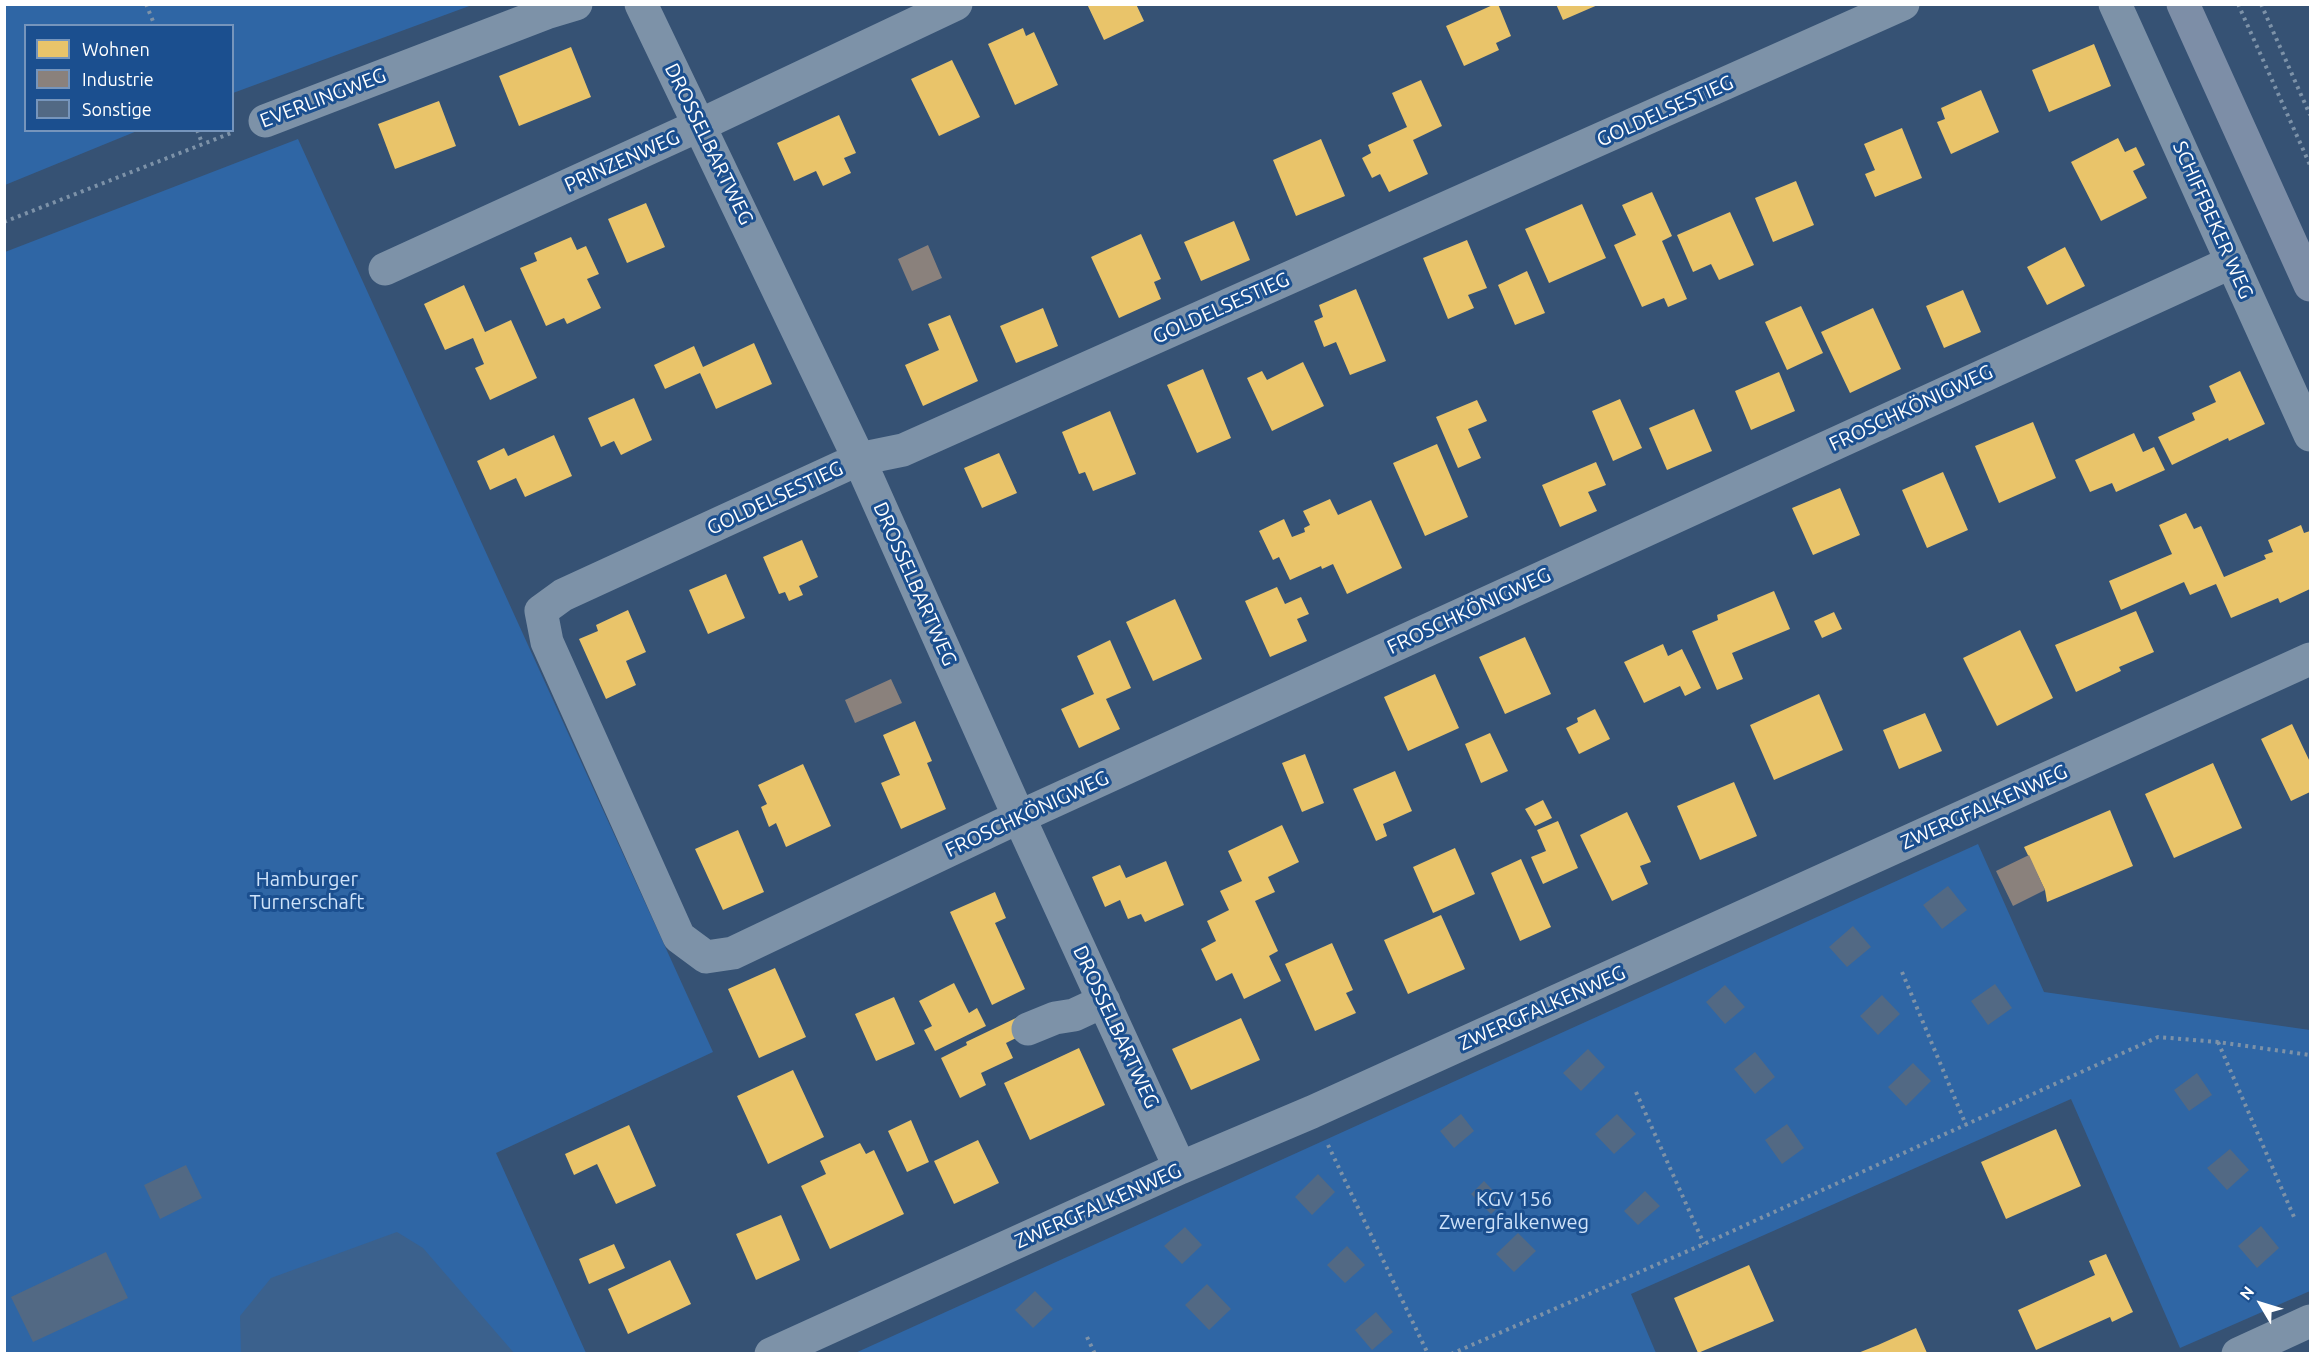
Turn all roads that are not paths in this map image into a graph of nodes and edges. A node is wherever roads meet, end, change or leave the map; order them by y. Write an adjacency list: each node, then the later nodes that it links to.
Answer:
1 (576, 4): 7 (street, EVERLINGWEG)
2 (641, 4): 8 (street, DROSSELBARTWEG)
3 (956, 4): 8 (street, PRINZENWEG)
4 (1903, 4): 13 (street, GOLDELSESTIEG)
5 (2115, 4): 9 (street, SCHIFFBEKER WEG)
6 (2184, 4): 11 (main road)
7 (265, 121)
8 (700, 126): 10 (street, PRINZENWEG); 13 (street, DROSSELBARTWEG)
9 (2232, 262): 12 (street, SCHIFFBEKER WEG); 15 (street, FROSCHKÖNIGWEG)
10 (385, 269)
11 (2310, 285)
12 (2310, 435)
13 (859, 459): 15 (street, DROSSELBARTWEG); 16 (street, GOLDELSESTIEG)
14 (2310, 659): 19 (street, ZWERGFALKENWEG)
15 (1019, 816): 16 (street, FROSCHKÖNIGWEG); 17 (street, DROSSELBARTWEG)
16 (706, 957)
17 (1104, 1001): 18 (street); 19 (street, DROSSELBARTWEG)
18 (1028, 1029)
19 (1180, 1168): 21 (street, ZWERGFALKENWEG)
20 (2310, 1321): 22 (street)
21 (771, 1353)
22 (2238, 1353)

